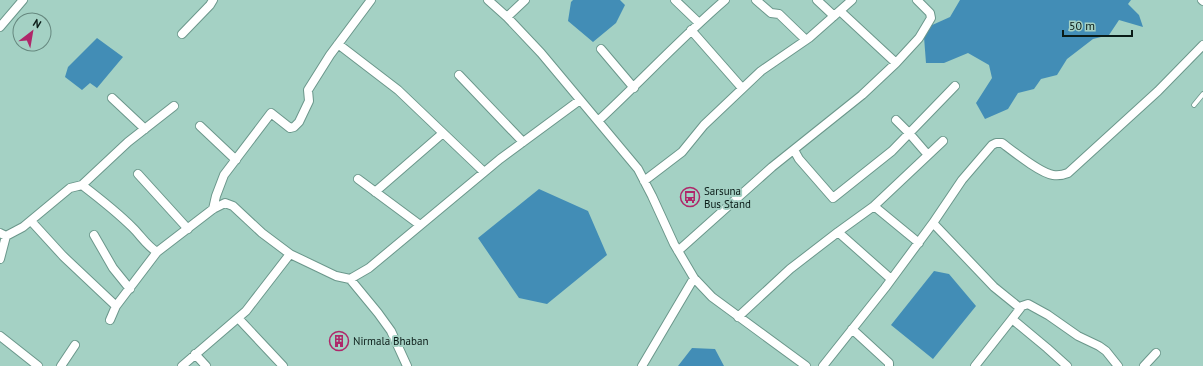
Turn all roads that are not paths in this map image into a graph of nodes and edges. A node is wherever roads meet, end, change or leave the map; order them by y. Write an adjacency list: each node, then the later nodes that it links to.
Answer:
1 (23, 0): 15 (street)
2 (214, 0): 17 (street)
3 (371, 0): 19 (street)
4 (488, 0): 13 (street)
5 (525, 0): 13 (street)
6 (675, 0): 14 (street)
7 (725, 0): 14 (street)
8 (756, 0): 18 (street)
9 (817, 0): 12 (street)
10 (852, 0): 12 (street)
11 (917, 0): 22 (street)
12 (837, 14): 18 (street); 22 (street)
13 (507, 17): 29 (street)
14 (699, 23): 16 (street)
15 (0, 26)
16 (691, 30): 25 (street); 26 (street)
17 (182, 34)
18 (806, 40): 26 (street)
19 (338, 44): 36 (street); 42 (street)
20 (1203, 45): 52 (street)
21 (601, 49): 25 (street)
22 (896, 62): 40 (street)
23 (459, 75): 39 (street)
24 (955, 86): 37 (street)
25 (634, 88): 33 (street)
26 (742, 88): 46 (street)
27 (1203, 94): 30 (lane)
28 (112, 98): 35 (street)
29 (580, 100): 33 (street); 39 (street)
30 (1194, 105)
31 (174, 106): 35 (street)
32 (896, 120): 37 (street)
33 (598, 121): 46 (street)
34 (200, 126): 42 (street)
35 (145, 129): 47 (street)
36 (443, 133): 43 (street); 48 (street)
37 (910, 133): 40 (street); 41 (street)
38 (943, 141): 41 (street)
39 (523, 142): 43 (street)
40 (794, 150): 59 (street)
41 (928, 155): 49 (street)
42 (236, 160): 50 (street)
43 (484, 172): 53 (street)
44 (138, 174): 54 (street)
45 (358, 179): 48 (street)
46 (644, 181): 59 (street)
47 (82, 185): 51 (street); 60 (street)
48 (375, 192): 53 (street)
49 (874, 206): 55 (street); 58 (street)
50 (212, 209): 54 (street); 61 (street)
51 (30, 221): 56 (street); 67 (street)
52 (933, 223): 58 (street); 68 (street)
53 (420, 225): 64 (street)
54 (188, 229): 60 (street)
55 (838, 232): 65 (street); 69 (street)
56 (3, 235): 62 (street)
57 (94, 235): 66 (street)
58 (919, 242): 65 (street)
59 (678, 251): 63 (street)
60 (157, 252): 66 (street)
61 (290, 254): 64 (street); 70 (street)
62 (0, 259)
63 (694, 278): 69 (street); 84 (street)
64 (350, 279): 83 (street)
65 (891, 279): 73 (street)
66 (130, 289): 67 (street)
67 (116, 306): 72 (street)
68 (1020, 308): 71 (street); 90 (street)
69 (738, 317): 85 (street)
70 (238, 318): 77 (street); 82 (street)
71 (1012, 319): 88 (street); 89 (street)
72 (110, 320)
73 (852, 329): 86 (street); 87 (street)
74 (0, 336): 78 (street)
75 (75, 346): 79 (street)
76 (1156, 353): 91 (street)
77 (195, 354): 80 (street); 81 (street)
78 (38, 366)
79 (61, 366)
80 (182, 366)
81 (206, 366)
82 (283, 366)
83 (407, 366)
84 (642, 366)
85 (806, 366)
86 (822, 366)
87 (889, 366)
88 (974, 366)
89 (1067, 366)
90 (1118, 366)
91 (1144, 366)

